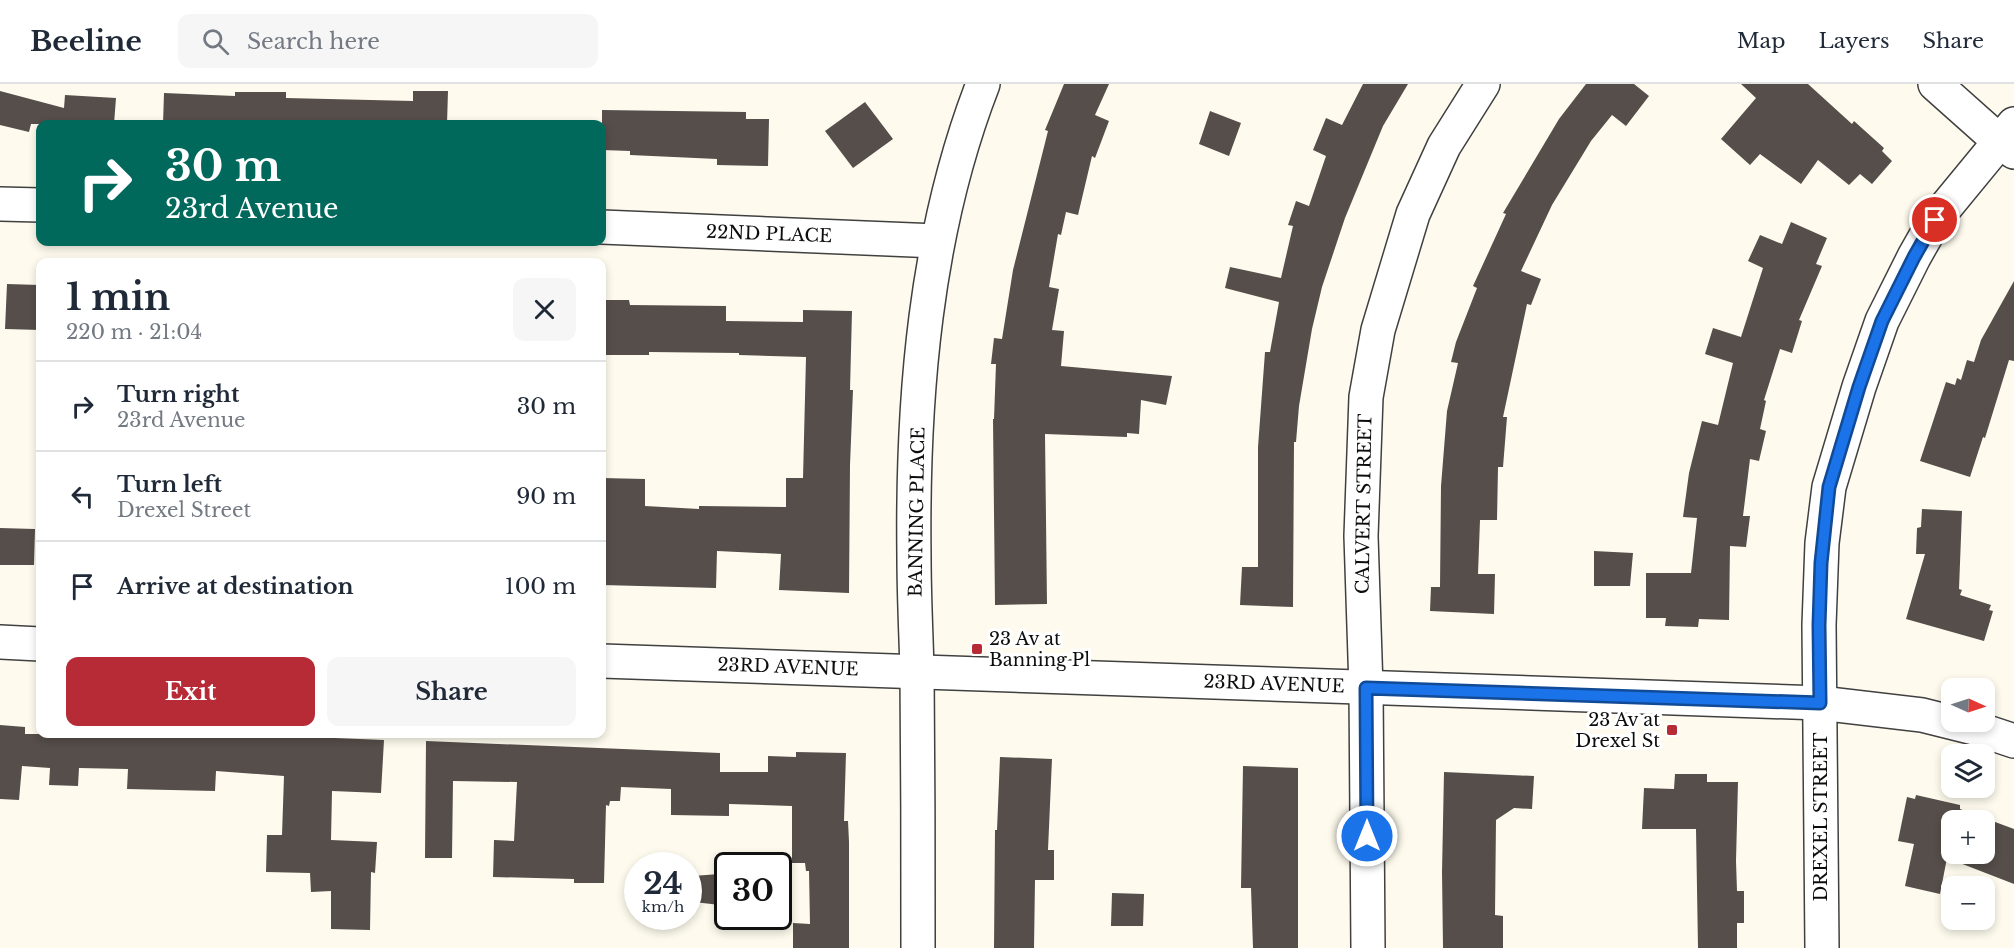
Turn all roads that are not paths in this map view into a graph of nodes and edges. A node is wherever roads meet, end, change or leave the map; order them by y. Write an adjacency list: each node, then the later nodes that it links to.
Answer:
1 (983, 84): 8 (street, BANNING PLACE)
2 (1482, 84): 13 (street, CALVERT STREET)
3 (1935, 84): 4 (street)
4 (2009, 139): 14 (street, DREXEL STREET)
5 (0, 204): 6 (street)
6 (36, 206)
7 (606, 227): 8 (street, 22ND PLACE)
8 (937, 240): 12 (street, BANNING PLACE)
9 (0, 642): 10 (street)
10 (36, 644)
11 (606, 661): 12 (street, 23RD AVENUE)
12 (917, 671): 13 (street, 23RD AVENUE); 16 (street, BANNING PLACE)
13 (1366, 688): 14 (street, 23RD AVENUE); 17 (street, CALVERT STREET)
14 (1820, 703): 15 (street, 23RD AVENUE); 18 (street, DREXEL STREET)
15 (2014, 741)
16 (918, 948)
17 (1368, 948)
18 (1822, 948)

